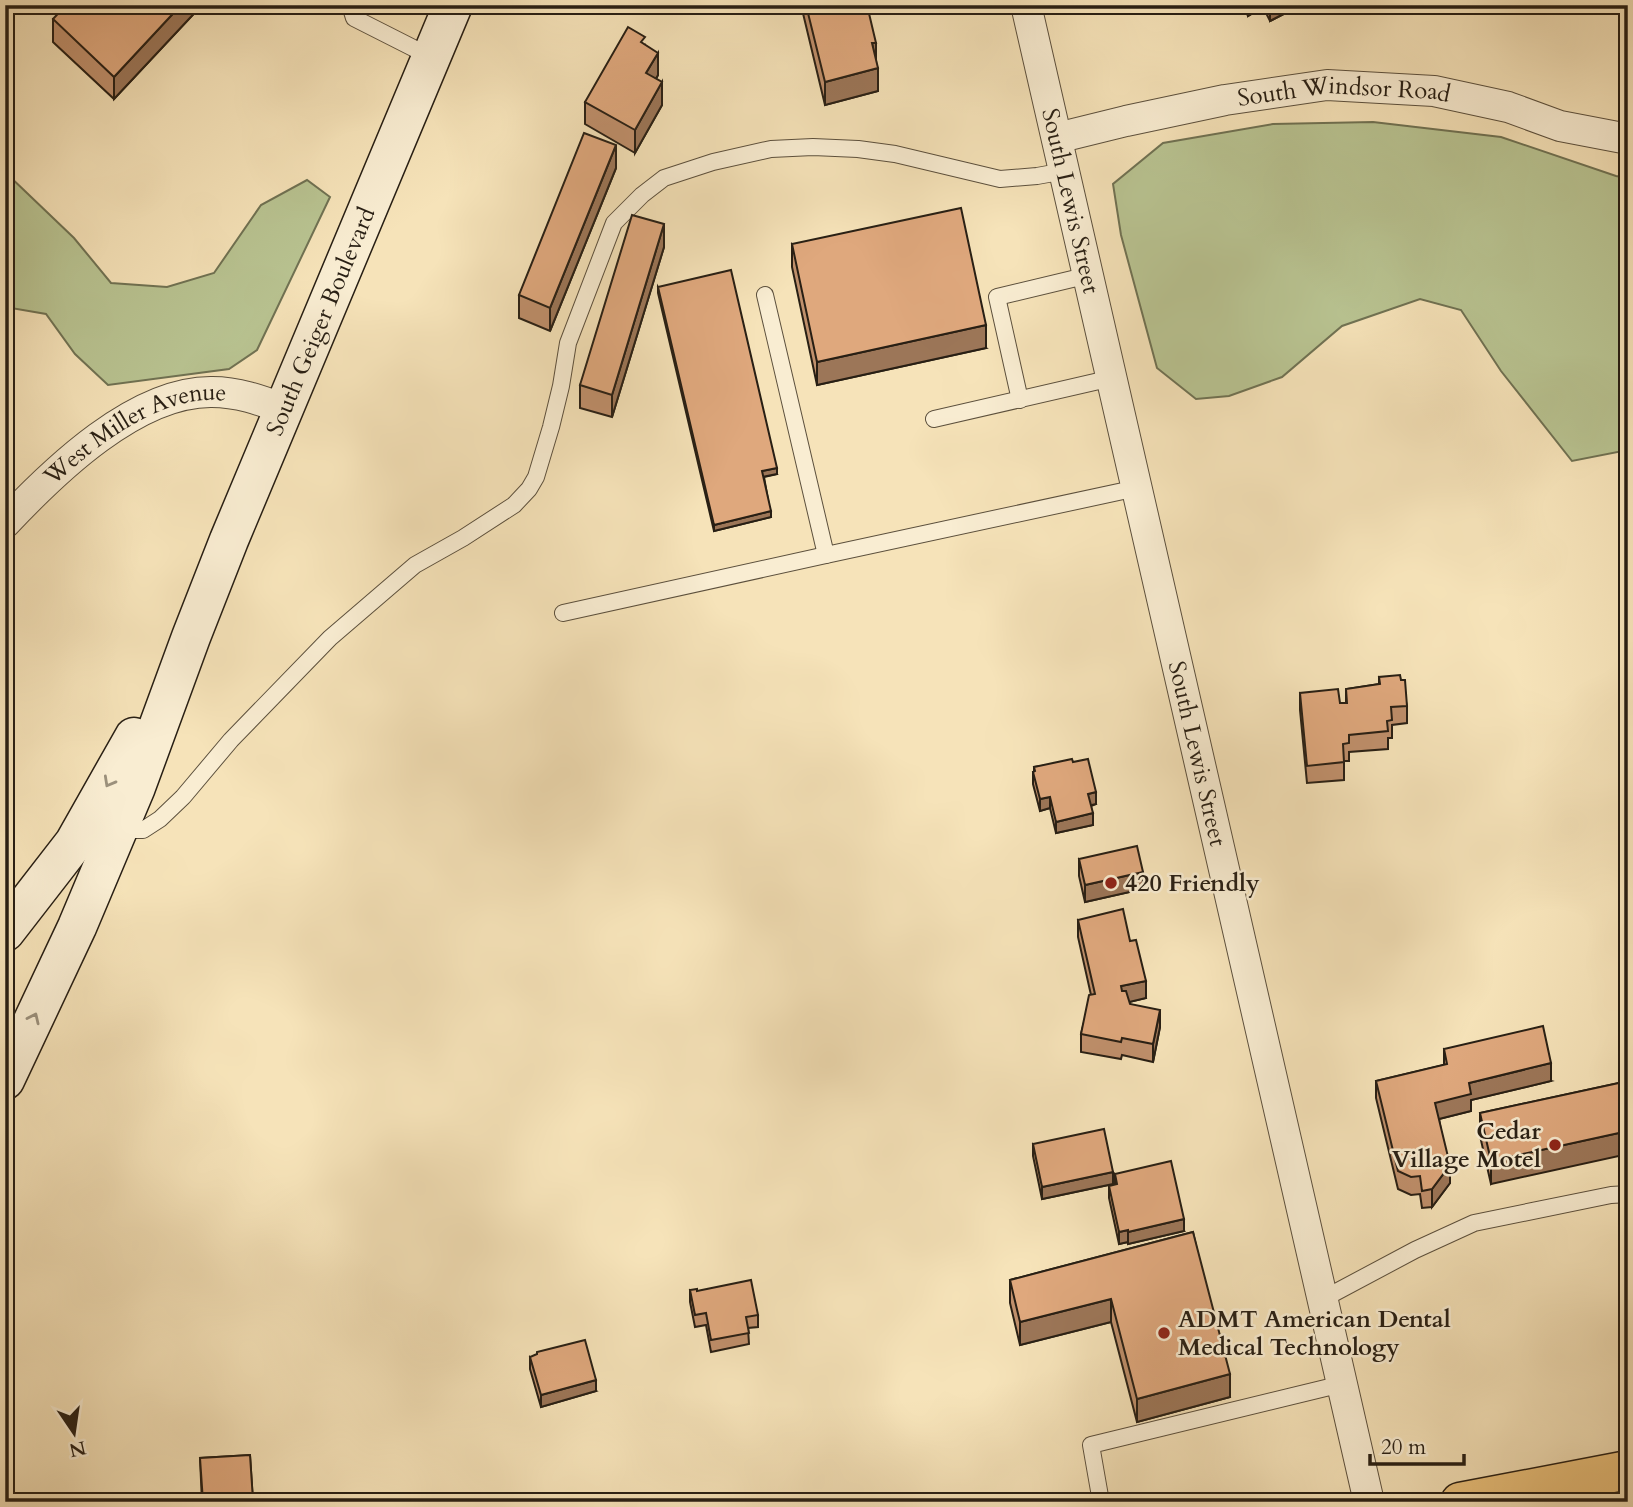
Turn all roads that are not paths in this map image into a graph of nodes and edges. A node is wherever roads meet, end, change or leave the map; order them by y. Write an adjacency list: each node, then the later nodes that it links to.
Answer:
1 (350, 5): 4 (lane)
2 (453, 5): 4 (main road, South Geiger Boulevard)
3 (1026, 5): 5 (street, South Lewis Street)
4 (431, 57): 12 (main road, South Geiger Boulevard)
5 (1057, 138): 6 (street, South Windsor Road); 7 (street, South Lewis Street)
6 (1628, 139)
7 (1065, 171): 8 (street, South Lewis Street); 19 (lane)
8 (1089, 275): 10 (street, South Lewis Street); 11 (lane)
9 (765, 295): 16 (lane)
10 (1112, 378): 11 (lane); 14 (street, South Lewis Street)
11 (1020, 400): 13 (lane)
12 (284, 409): 15 (street, West Miller Avenue); 18 (main road, South Geiger Boulevard)
13 (934, 419)
14 (1137, 488): 16 (lane); 23 (street, South Lewis Street)
15 (5, 523)
16 (825, 555): 17 (lane)
17 (564, 613)
18 (191, 637): 19 (main road); 20 (main road, one-way to 20)
19 (118, 830): 21 (main road, one-way to 19)
20 (5, 932)
21 (5, 1080)
22 (1628, 1194): 23 (lane)
23 (1323, 1298): 24 (street, South Lewis Street)
24 (1342, 1384): 26 (lane); 27 (street, South Lewis Street)
25 (1628, 1470): 28 (main road)
26 (1101, 1502)
27 (1369, 1502)
28 (1460, 1502)

